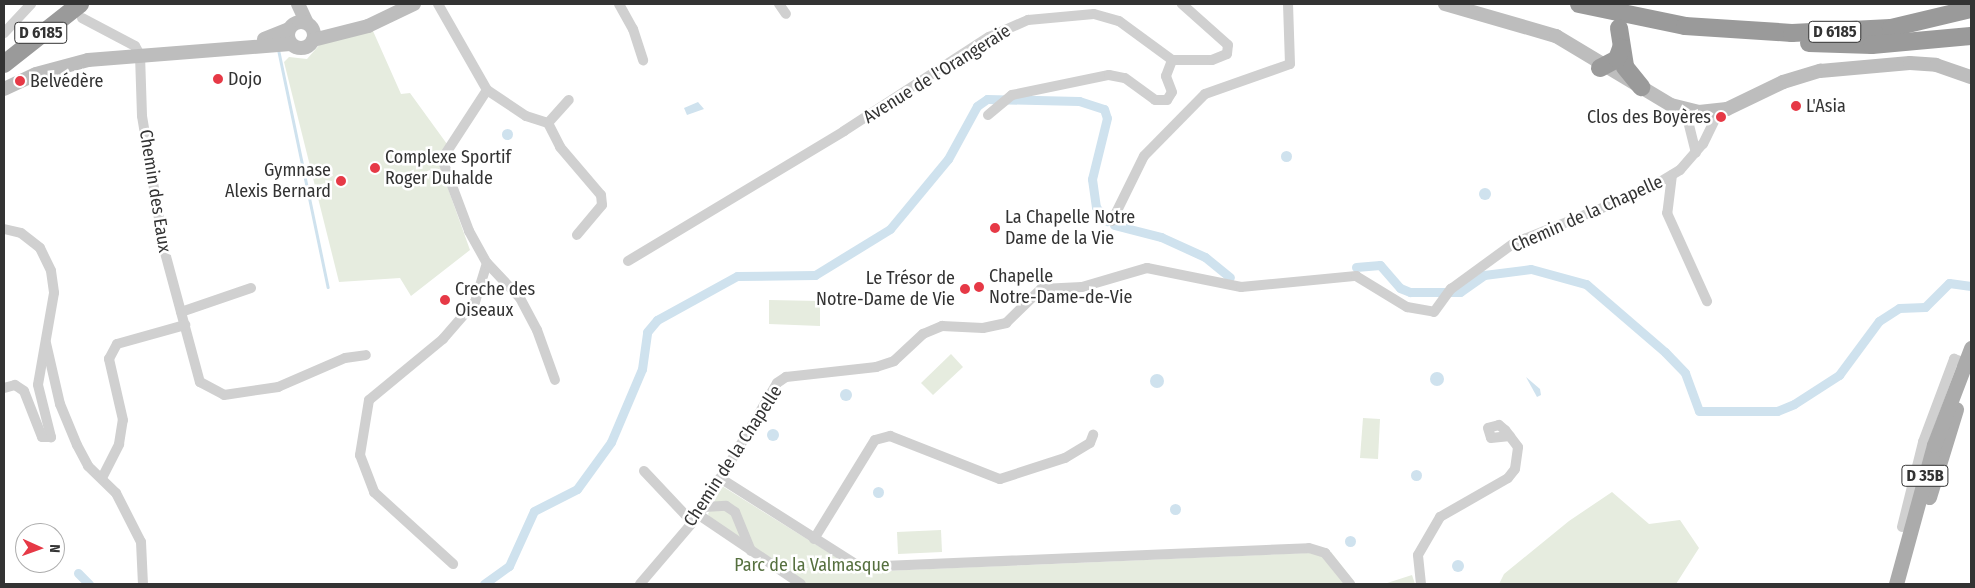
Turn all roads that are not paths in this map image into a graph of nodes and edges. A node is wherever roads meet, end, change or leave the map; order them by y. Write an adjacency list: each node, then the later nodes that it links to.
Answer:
1 (31, 4): 24 (street)
2 (62, 4): 24 (highway, D 6185)
3 (298, 4): 18 (main road); 19 (main road)
4 (414, 4): 17 (main road)
5 (438, 4): 36 (street)
6 (619, 4): 29 (street)
7 (779, 4): 16 (street)
8 (1182, 4): 30 (street)
9 (1288, 4): 44 (street)
10 (1445, 4): 32 (main road)
11 (1578, 4): 21 (highway, D 6185)
12 (1618, 4): 13 (highway, D 6185)
13 (1952, 4)
14 (1971, 10): 21 (highway, D 6185)
15 (81, 11): 28 (street); 31 (highway, D 6185)
16 (786, 14)
17 (379, 21): 18 (main road); 23 (main road)
18 (309, 24): 19 (main road); 23 (main road)
19 (291, 26): 25 (main road); 27 (main road)
20 (1619, 28): 26 (highway)
21 (1697, 28): 22 (highway)
22 (1971, 36)
23 (313, 40): 25 (main road)
24 (7, 44)
25 (290, 44): 27 (main road)
26 (1621, 48): 32 (highway); 34 (highway)
27 (174, 52): 28 (main road)
28 (140, 55): 35 (main road); 51 (street, Chemin des Eaux)
29 (643, 60)
30 (1172, 60): 39 (street); 47 (street, Avenue de l'Orangeraie)
31 (4, 64)
32 (1604, 66): 34 (main road); 38 (main road)
33 (1971, 77): 40 (main road)
34 (1641, 87): 38 (main road)
35 (4, 89)
36 (487, 90): 41 (street); 48 (street)
37 (569, 100): 41 (street)
38 (1685, 113): 40 (main road); 42 (street)
39 (988, 115)
40 (1718, 115): 42 (street, Chemin de la Chapelle)
41 (548, 123): 46 (street)
42 (1696, 153): 43 (street, Chemin de la Chapelle)
43 (1670, 176): 50 (street); 63 (street, Chemin de la Chapelle)
44 (1112, 221)
45 (4, 229): 53 (street)
46 (577, 234)
47 (628, 261)
48 (487, 263): 57 (street); 68 (street)
49 (251, 288): 51 (street)
50 (1708, 301)
51 (181, 312): 52 (street, Chemin des Eaux)
52 (185, 325): 55 (street, Chemin des Eaux); 62 (street)
53 (45, 340): 58 (street); 62 (street)
54 (1971, 348): 56 (main road, D 35B)
55 (366, 355)
56 (1965, 367): 65 (street); 74 (main road, D 35B); 75 (main road, D 35B)
57 (555, 380)
58 (4, 388)
59 (1093, 435): 66 (street)
60 (1510, 436): 73 (street)
61 (644, 471): 64 (street)
62 (102, 478): 69 (street)
63 (720, 478): 64 (street, Chemin de la Chapelle); 66 (street)
64 (698, 515): 67 (street); 67 (street); 70 (street, Chemin de la Chapelle)
65 (1902, 526)
66 (814, 540): 72 (street)
67 (751, 551): 71 (street)
68 (453, 564)
69 (143, 584)
70 (640, 584)
71 (802, 584)
72 (1350, 584)
73 (1421, 584)
74 (1896, 584)
75 (1906, 584)

